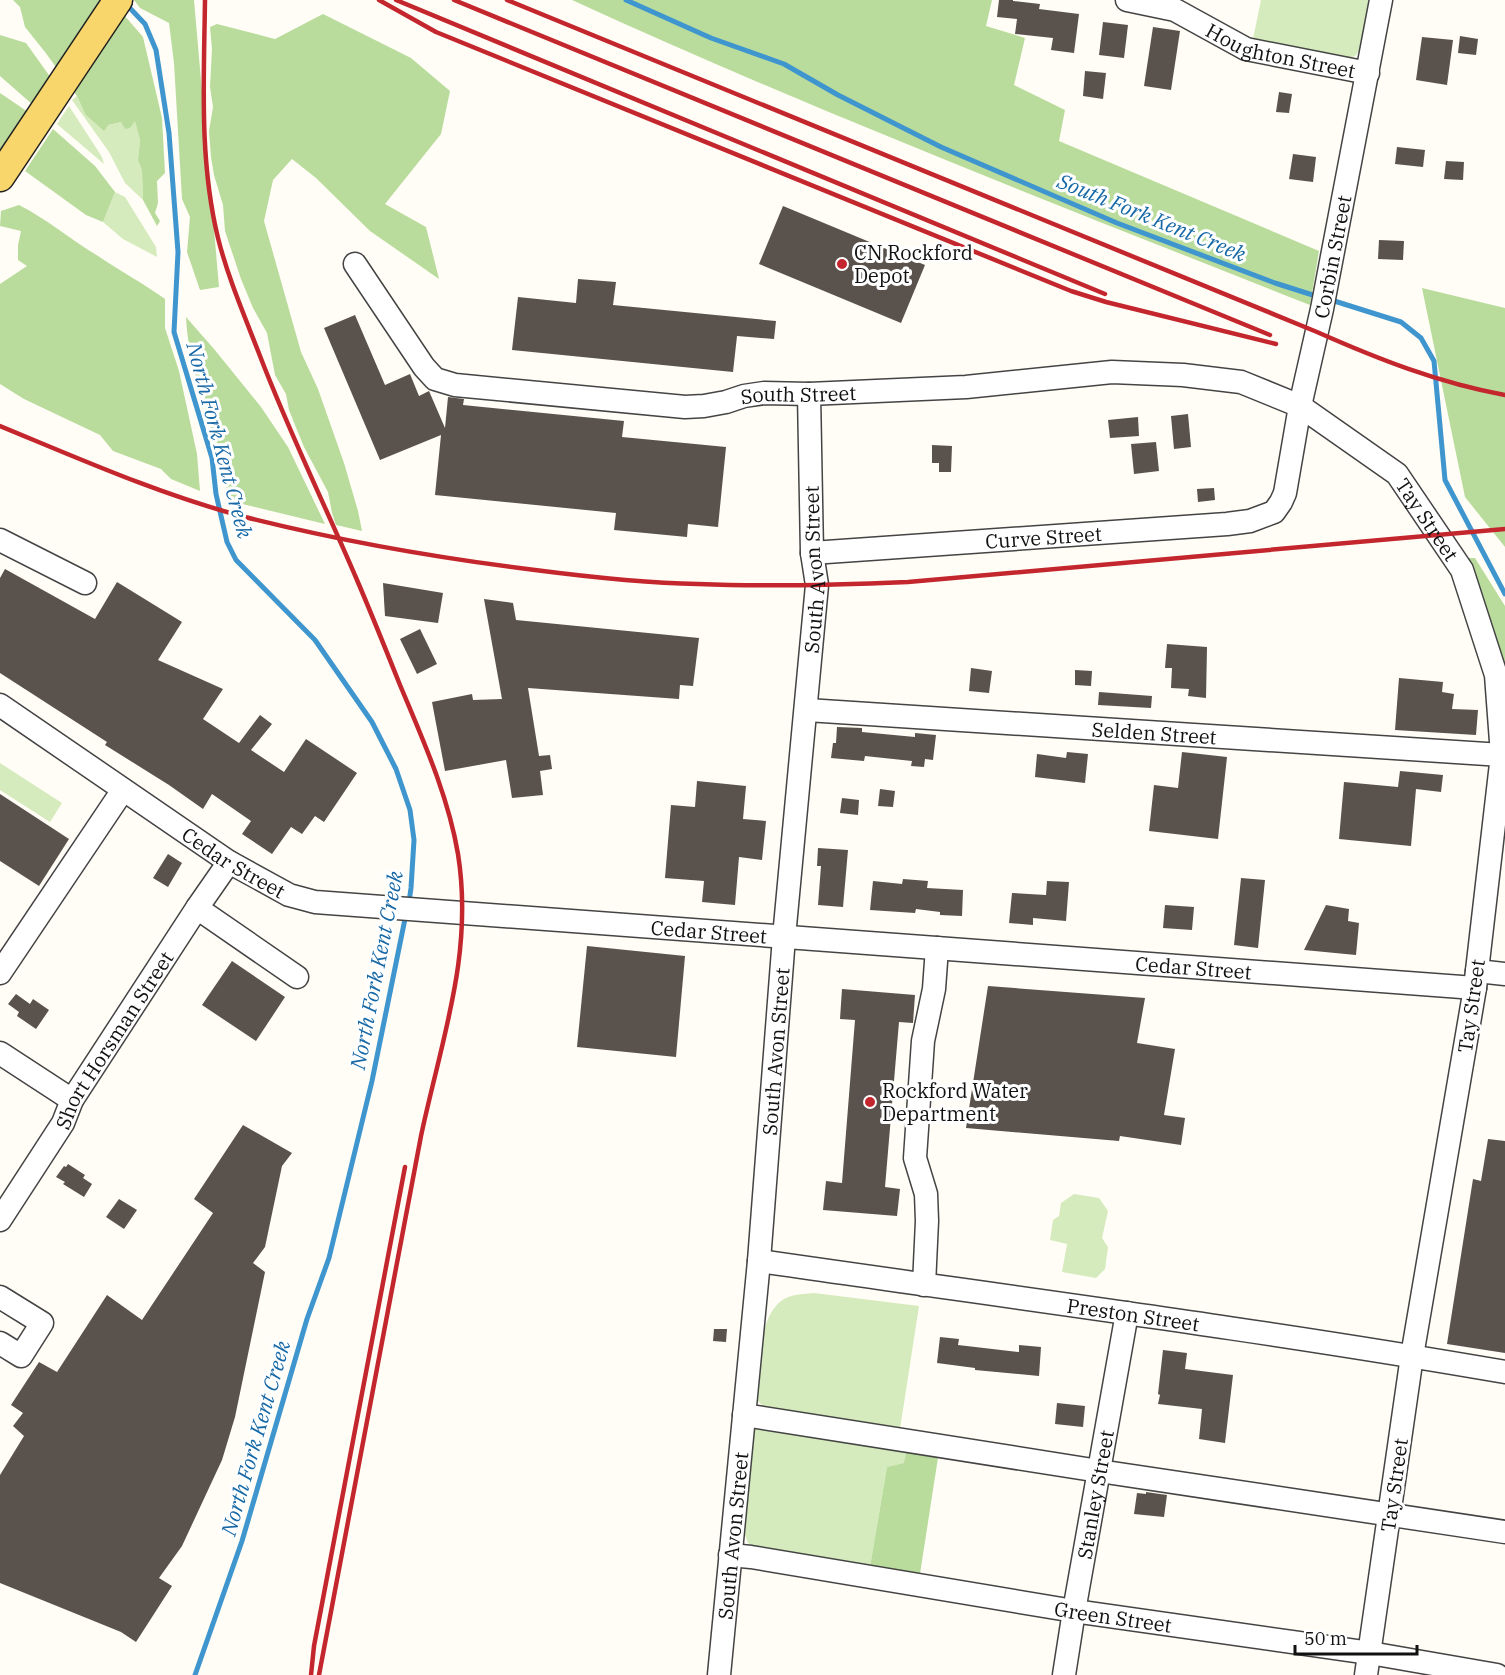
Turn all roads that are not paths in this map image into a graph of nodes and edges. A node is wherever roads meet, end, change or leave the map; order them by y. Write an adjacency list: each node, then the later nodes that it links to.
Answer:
1 (118, 0): 5 (main road)
2 (1126, 0): 4 (street, Houghton Street)
3 (1381, 0): 4 (street, Corbin Street)
4 (1368, 73): 8 (street, Corbin Street)
5 (0, 177)
6 (355, 264): 7 (street, South Street)
7 (809, 394): 8 (street, South Street); 11 (street, South Avon Street)
8 (1300, 406): 9 (street, Corbin Street); 15 (street, Tay Street)
9 (1274, 512): 11 (street, Curve Street)
10 (0, 540): 12 (street)
11 (812, 553): 14 (street, South Avon Street)
12 (85, 583)
13 (1, 706): 16 (street, Cedar Street)
14 (807, 710): 15 (street, Selden Street); 19 (street, South Avon Street)
15 (1502, 756): 24 (street, Tay Street)
16 (123, 790): 17 (street, Cedar Street); 21 (street)
17 (229, 862): 18 (street, Short Horsman Street); 19 (street, Cedar Street)
18 (196, 908): 23 (street); 26 (street, Short Horsman Street)
19 (784, 937): 20 (street, Cedar Street); 28 (street, South Avon Street)
20 (937, 948): 24 (street, Cedar Street); 29 (street)
21 (0, 973)
22 (1505, 974): 24 (street, Cedar Street)
23 (297, 977)
24 (1476, 980): 33 (street, Tay Street)
25 (0, 1053): 26 (street)
26 (72, 1101): 27 (street, Short Horsman Street)
27 (0, 1220)
28 (759, 1261): 29 (street, Preston Street); 35 (street, South Avon Street)
29 (924, 1285): 31 (street, Preston Street)
30 (0, 1297): 32 (street)
31 (1127, 1313): 33 (street, Preston Street); 36 (street, Stanley Street)
32 (0, 1343)
33 (1412, 1356): 34 (street, Preston Street); 37 (street, Tay Street)
34 (1505, 1372)
35 (744, 1415): 36 (street); 39 (street, South Avon Street)
36 (1099, 1471): 37 (street); 40 (street, Stanley Street)
37 (1389, 1515): 38 (street); 41 (street, Tay Street)
38 (1505, 1532)
39 (730, 1555): 40 (street, Green Street); 42 (street, South Avon Street)
40 (1074, 1611): 41 (street, Green Street); 43 (street, Stanley Street)
41 (1368, 1664): 44 (street, Green Street)
42 (719, 1675)
43 (1064, 1675)
44 (1497, 1675)

